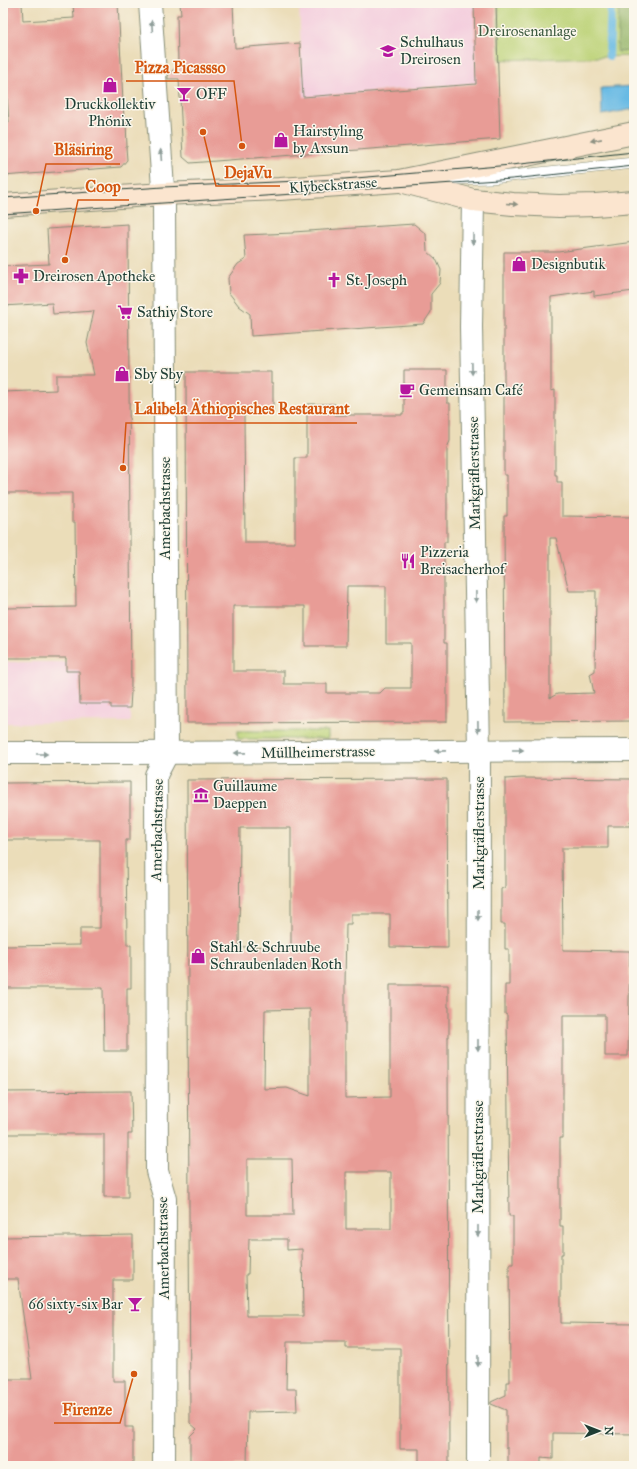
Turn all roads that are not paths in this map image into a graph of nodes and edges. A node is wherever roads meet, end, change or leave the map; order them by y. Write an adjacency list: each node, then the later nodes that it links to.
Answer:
1 (150, 3): 5 (street, Amerbachstrasse, one-way to 1)
2 (634, 133): 4 (street, Klybeckstrasse, one-way to 4)
3 (634, 163): 4 (lane)
4 (399, 181): 5 (street, Klybeckstrasse); 6 (street, Klybeckstrasse)
5 (163, 194): 8 (street, Klybeckstrasse); 12 (street, Amerbachstrasse)
6 (473, 200): 7 (street, Klybeckstrasse, one-way to 7); 9 (street, Markgräflerstrasse, one-way to 9)
7 (634, 202)
8 (3, 205)
9 (479, 750): 10 (street, Müllheimerstrasse, one-way to 10); 12 (street, Müllheimerstrasse, one-way to 12); 14 (street, Markgräflerstrasse, one-way to 14)
10 (634, 750)
11 (3, 753): 12 (street, Müllheimerstrasse, one-way to 12)
12 (167, 754): 13 (street, Amerbachstrasse)
13 (164, 1466)
14 (478, 1466)

